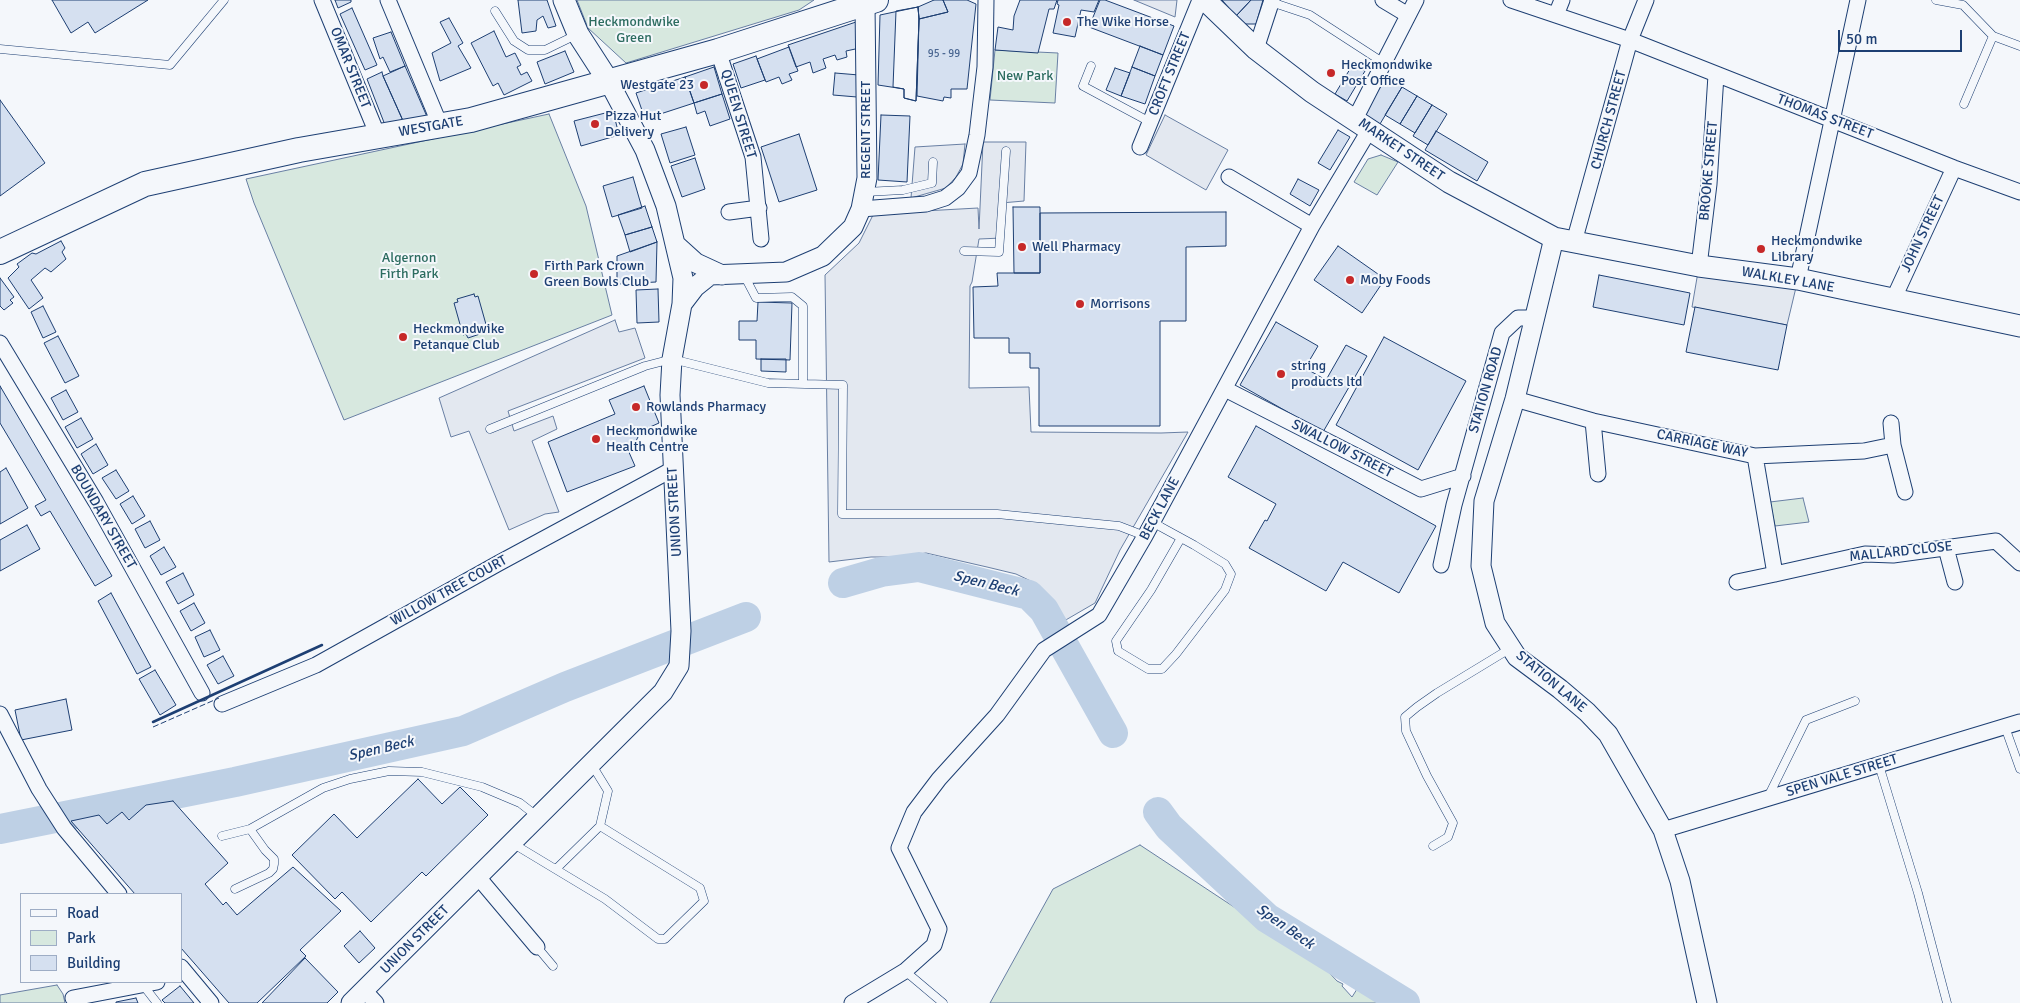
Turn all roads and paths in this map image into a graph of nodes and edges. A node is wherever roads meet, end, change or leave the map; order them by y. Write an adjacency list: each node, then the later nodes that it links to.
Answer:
1 (224, 0): 24 (lane)
2 (322, 0): 36 (street, OMAR STREET)
3 (388, 0): 35 (street)
4 (564, 0): 20 (main road)
5 (986, 0): 43 (street)
6 (1200, 0): 33 (street, CROFT STREET)
7 (1205, 0): 25 (main road, MARKET STREET)
8 (1383, 0): 18 (street)
9 (1416, 0): 18 (street, BECK LANE)
10 (1511, 0): 19 (street, THOMAS STREET)
11 (1562, 0): 19 (street)
12 (1646, 0): 22 (street, CHURCH STREET)
13 (1858, 0): 32 (street)
14 (1936, 0): 21 (lane)
15 (868, 1): 26 (main road, WESTGATE); 43 (street, REGENT STREET)
16 (1272, 1): 25 (street); 27 (lane)
17 (495, 11): 20 (lane)
18 (1408, 15): 27 (street, BECK LANE)
19 (1556, 15): 22 (street, THOMAS STREET)
20 (578, 34): 30 (main road)
21 (1993, 36): 23 (lane); 31 (lane)
22 (1630, 40): 29 (street, THOMAS STREET); 48 (street, CHURCH STREET)
23 (2020, 46)
24 (0, 49)
25 (1256, 49): 34 (main road, MARKET STREET)
26 (718, 50): 30 (main road, WESTGATE); 44 (street, QUEEN STREET)
27 (1384, 63): 34 (street, BECK LANE)
28 (1091, 66): 33 (lane)
29 (1716, 75): 32 (street, THOMAS STREET); 52 (street, BROOKE STREET)
30 (609, 82): 35 (main road, WESTGATE); 49 (street, UNION STREET)
31 (1964, 104)
32 (1833, 120): 40 (street, THOMAS STREET); 55 (street)
33 (1150, 122): 37 (street, CROFT STREET)
34 (1362, 124): 46 (street, BECK LANE); 48 (main road, MARKET STREET)
35 (440, 125): 36 (main road, WESTGATE)
36 (378, 136): 50 (main road, WESTGATE)
37 (1140, 147)
38 (1006, 150): 51 (lane)
39 (933, 162): 43 (lane)
40 (1954, 168): 42 (street, THOMAS STREET); 56 (street, JOHN STREET)
41 (1229, 177): 46 (street)
42 (2020, 192)
43 (863, 200): 54 (street, REGENT STREET)
44 (759, 208): 45 (street); 47 (street, QUEEN STREET)
45 (729, 212)
46 (1312, 226): 63 (street, BECK LANE)
47 (761, 239)
48 (1564, 240): 52 (main road, WALKLEY LANE); 58 (street)
49 (675, 244): 53 (street, REGENT STREET); 57 (street, UNION STREET)
50 (0, 252)
51 (964, 252)
52 (1699, 266): 55 (main road, WALKLEY LANE)
53 (722, 274): 54 (street, REGENT STREET); 57 (street, REGENT STREET)
54 (743, 274): 62 (lane)
55 (1798, 279): 56 (main road, WALKLEY LANE)
56 (1893, 300): 59 (main road, WALKLEY LANE)
57 (682, 304): 61 (street, UNION STREET)
58 (1534, 318): 64 (street, STATION LANE); 72 (street, STATION ROAD)
59 (2020, 326)
60 (0, 342): 84 (street, BOUNDARY STREET)
61 (672, 359): 62 (lane); 67 (lane); 70 (street, UNION STREET)
62 (803, 384): 75 (lane)
63 (1224, 389): 72 (street, SWALLOW STREET); 74 (street, BECK LANE)
64 (1514, 399): 65 (street, CARRIAGE WAY); 83 (street, STATION LANE)
65 (1593, 421): 69 (street, CARRIAGE WAY); 71 (street)
66 (1891, 423): 68 (street)
67 (490, 429)
68 (1893, 445): 69 (street, CARRIAGE WAY); 73 (street)
69 (1755, 456): 80 (street)
70 (673, 469): 86 (street, WILLOW TREE COURT); 90 (street, UNION STREET)
71 (1598, 474)
72 (1463, 476): 79 (street, STATION ROAD)
73 (1905, 492)
74 (1153, 522): 75 (street, BECK LANE); 76 (lane)
75 (1145, 536): 108 (street, BECK LANE)
76 (1181, 538): 76 (lane)
77 (1946, 548): 78 (street, MALLARD CLOSE); 80 (street, MALLARD CLOSE); 82 (street)
78 (2020, 563)
79 (1441, 565)
80 (1775, 574): 81 (street, MALLARD CLOSE)
81 (1737, 582)
82 (1955, 582)
83 (1511, 648): 97 (street, STATION LANE); 100 (lane)
84 (202, 693)
85 (1855, 701): 93 (lane)
86 (222, 704)
87 (0, 714): 104 (street)
88 (2020, 722): 89 (street, SPEN VALE STREET)
89 (2005, 727): 91 (street, SPEN VALE STREET); 92 (lane)
90 (592, 764): 94 (street, UNION STREET); 95 (lane)
91 (1878, 765): 93 (street, SPEN VALE STREET); 117 (lane)
92 (2020, 769)
93 (1768, 799): 97 (street, SPEN VALE STREET)
94 (538, 818): 96 (lane); 99 (street, UNION STREET)
95 (600, 826): 101 (lane); 101 (lane)
96 (250, 829): 98 (lane); 103 (lane)
97 (1663, 830): 116 (street, STATION LANE)
98 (222, 836)
99 (512, 843): 101 (lane); 102 (street, UNION STREET)
100 (1432, 846)
101 (556, 870)
102 (478, 877): 105 (street); 111 (street, UNION STREET)
103 (235, 890)
104 (119, 893)
105 (537, 947): 106 (lane)
106 (553, 966)
107 (182, 969): 113 (street)
108 (905, 971): 114 (street); 115 (lane)
109 (150, 983): 110 (street); 112 (lane)
110 (73, 998)
111 (364, 999)
112 (157, 1003)
113 (211, 1003)
114 (852, 1003)
115 (943, 1003)
116 (1707, 1003)
117 (1947, 1003)

